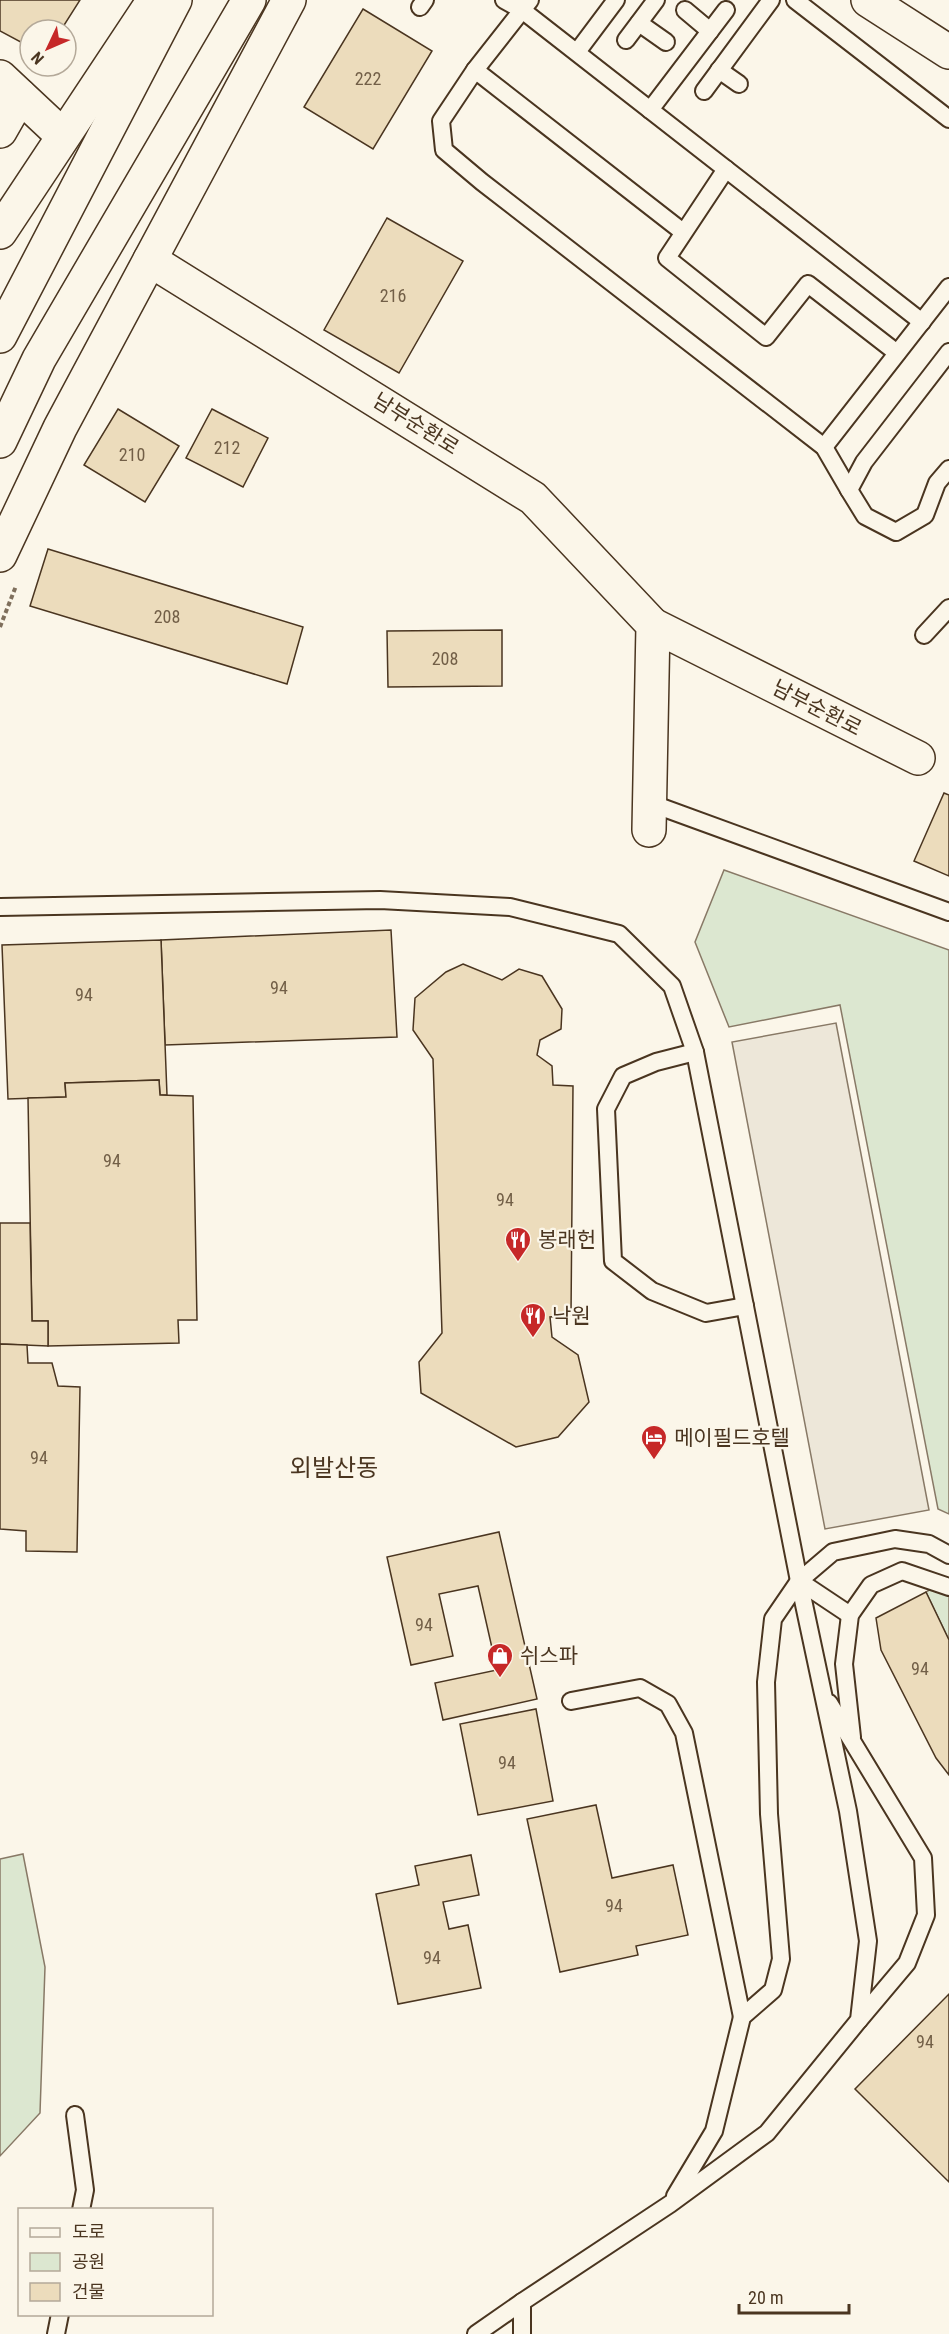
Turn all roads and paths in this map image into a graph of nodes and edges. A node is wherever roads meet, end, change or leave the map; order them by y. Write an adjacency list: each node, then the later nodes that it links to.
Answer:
1 (154, 0): 28 (main road)
2 (175, 0): 35 (main road)
3 (249, 0): 38 (main road)
4 (289, 0): 32 (main road)
5 (504, 0): 11 (lane)
6 (616, 0): 18 (lane)
7 (656, 0): 14 (lane)
8 (771, 0): 21 (lane)
9 (795, 0): 26 (lane)
10 (868, 0): 19 (main road)
11 (526, 5): 18 (lane); 20 (lane)
12 (685, 10): 15 (lane)
13 (726, 10): 15 (lane)
14 (639, 23): 16 (lane); 17 (lane)
15 (710, 31): 25 (lane)
16 (626, 40)
17 (666, 42)
18 (577, 52): 25 (lane)
19 (949, 52)
20 (475, 70): 31 (lane); 39 (lane)
21 (719, 70): 22 (lane); 24 (lane)
22 (739, 84)
23 (10, 87): 27 (main road); 28 (main road)
24 (704, 91)
25 (650, 110): 29 (lane)
26 (949, 119)
27 (0, 130)
28 (63, 136): 30 (main road)
29 (726, 169): 31 (lane); 34 (lane)
30 (0, 232)
31 (683, 232): 37 (lane)
32 (150, 260): 42 (main road); 44 (main road, 남부순환로)
33 (949, 287): 34 (lane)
34 (922, 322): 37 (lane)
35 (0, 336)
36 (949, 352): 41 (lane)
37 (897, 353): 39 (lane)
38 (0, 441)
39 (824, 447): 41 (lane)
40 (949, 469): 41 (lane)
41 (849, 490)
42 (0, 555)
43 (949, 608): 45 (lane)
44 (653, 625): 46 (main road, 남부순환로); 47 (main road)
45 (924, 635)
46 (918, 758)
47 (650, 816): 49 (lane)
48 (0, 907): 50 (lane)
49 (949, 912)
50 (695, 1052): 51 (lane); 51 (lane)
51 (745, 1306): 53 (lane)
52 (949, 1555): 53 (lane)
53 (799, 1581): 55 (lane); 56 (lane); 59 (lane)
54 (949, 1587): 55 (lane)
55 (850, 1615): 58 (lane)
56 (822, 1692): 58 (lane); 60 (lane)
57 (571, 1701): 59 (lane)
58 (852, 1740): 60 (lane)
59 (742, 2017): 62 (lane)
60 (859, 2020): 62 (lane)
61 (75, 2115): 63 (lane)
62 (670, 2204): 64 (lane)
63 (81, 2208)
64 (522, 2302): 67 (lane); 68 (lane)
65 (60, 2316): 66 (lane)
66 (56, 2334)
67 (476, 2334)
68 (522, 2334)

